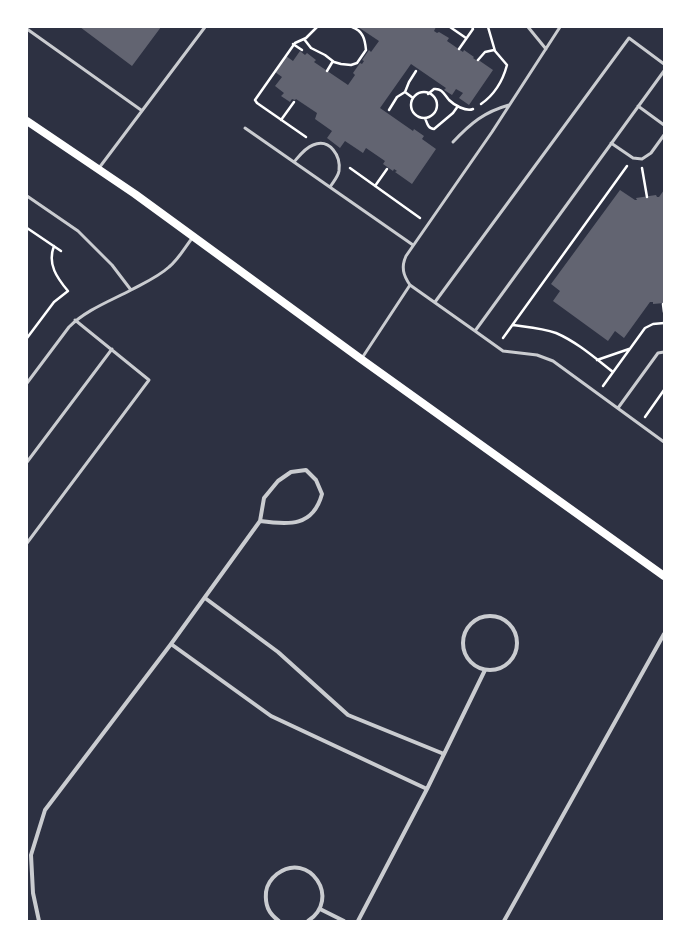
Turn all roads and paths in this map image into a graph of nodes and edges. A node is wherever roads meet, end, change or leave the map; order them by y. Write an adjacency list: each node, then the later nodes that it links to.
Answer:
1 (204, 27): 32 (lane)
2 (317, 27): 11 (path)
3 (352, 27): 18 (path)
4 (450, 27): 10 (path)
5 (472, 27): 10 (path)
6 (488, 27): 16 (path)
7 (528, 27): 14 (lane)
8 (560, 27): 14 (lane)
9 (27, 29): 32 (lane)
10 (466, 38): 13 (path)
11 (304, 39): 12 (path); 18 (path)
12 (293, 44): 15 (path); 35 (path)
13 (459, 49)
14 (546, 49): 28 (lane)
15 (302, 50)
16 (494, 50): 17 (path); 27 (path)
17 (478, 60)
18 (333, 61): 20 (path)
19 (664, 64): 61 (lane)
20 (327, 70)
21 (416, 71): 23 (path)
22 (664, 71): 30 (lane)
23 (405, 92): 25 (path); 33 (path)
24 (428, 94): 25 (path); 29 (path); 34 (path)
25 (413, 98): 34 (path)
26 (294, 102): 35 (path)
27 (478, 105)
28 (509, 105): 40 (lane); 53 (lane)
29 (458, 106): 31 (path); 34 (path)
30 (638, 106): 37 (lane); 41 (lane)
31 (475, 108)
32 (141, 110): 47 (lane)
33 (389, 110)
34 (425, 118)
35 (281, 120): 42 (path)
36 (27, 121): 47 (main road)
37 (664, 124)
38 (245, 128): 46 (lane)
39 (664, 135): 45 (lane)
40 (453, 142)
41 (611, 143): 43 (lane); 67 (lane)
42 (316, 144): 44 (lane); 46 (lane)
43 (633, 158): 45 (lane); 66 (path)
44 (339, 160): 49 (path); 50 (lane)
45 (641, 160): 52 (path)
46 (294, 162): 50 (lane)
47 (98, 169): 55 (main road)
48 (387, 169): 49 (path)
49 (375, 186): 53 (path)
50 (330, 188): 56 (lane)
51 (27, 196): 60 (lane)
52 (647, 197)
53 (427, 223): 56 (lane)
54 (27, 228): 57 (path)
55 (193, 237): 60 (lane); 73 (main road)
56 (413, 245): 59 (lane)
57 (54, 246): 58 (path); 68 (path)
58 (61, 251)
59 (410, 285): 61 (lane); 73 (lane)
60 (131, 290): 64 (lane)
61 (435, 302): 67 (lane)
62 (663, 304): 63 (path)
63 (664, 312)
64 (76, 320): 70 (lane); 76 (lane)
65 (664, 323): 71 (path)
66 (512, 325): 69 (path); 74 (path)
67 (475, 331): 69 (lane)
68 (27, 338)
69 (496, 347): 78 (lane)
70 (112, 349): 82 (lane); 84 (lane)
71 (630, 349): 74 (path); 75 (path)
72 (664, 352): 79 (lane)
73 (361, 359): 85 (main road)
74 (597, 360): 75 (path)
75 (613, 372): 78 (path)
76 (27, 383)
77 (664, 390): 80 (path)
78 (598, 393): 79 (lane)
79 (618, 408): 80 (lane)
80 (640, 424): 81 (lane)
81 (664, 442)
82 (27, 462)
83 (260, 521): 83 (street); 86 (street)
84 (27, 543)
85 (664, 576)
86 (205, 598): 88 (street); 90 (street)
87 (664, 634): 98 (street)
88 (171, 644): 91 (street); 93 (street)
89 (485, 670): 89 (street); 90 (street)
90 (444, 754): 91 (street)
91 (427, 789): 97 (street)
92 (320, 908): 94 (street); 95 (street); 96 (street)
93 (38, 921)
94 (279, 921)
95 (308, 921)
96 (344, 921)
97 (358, 921)
98 (504, 921)

